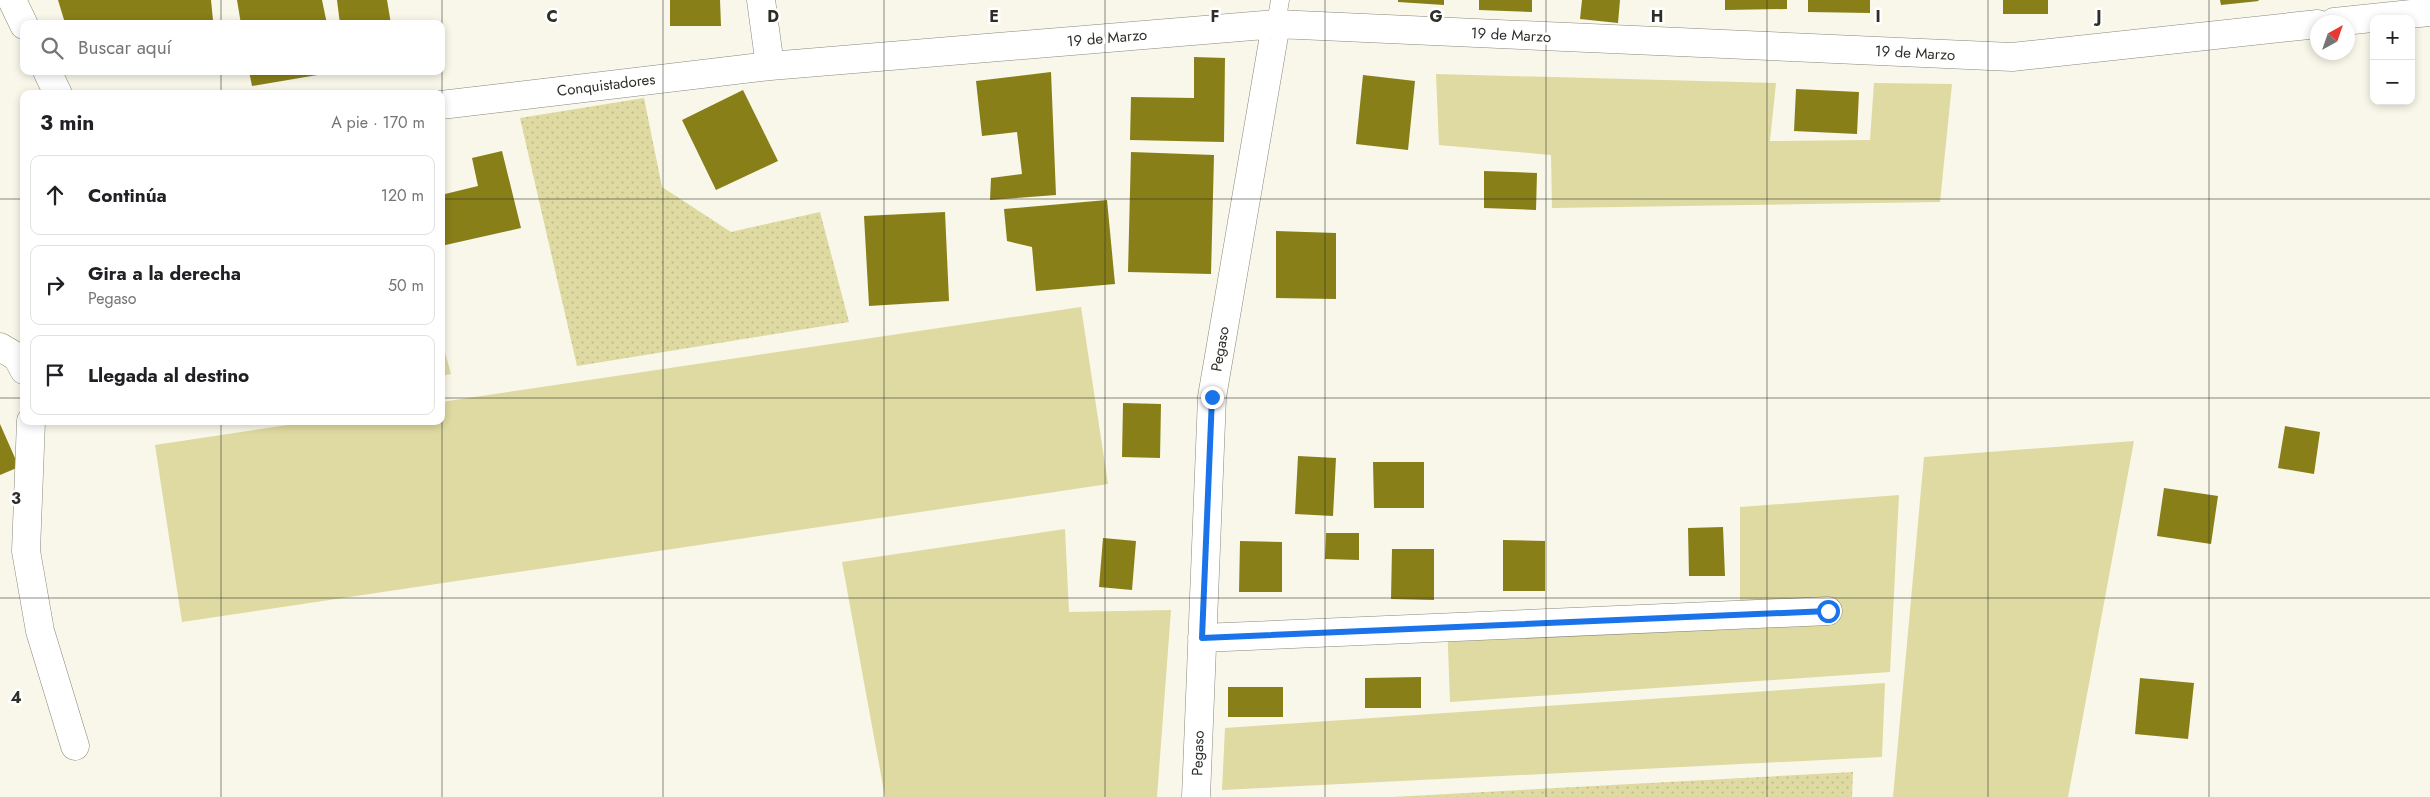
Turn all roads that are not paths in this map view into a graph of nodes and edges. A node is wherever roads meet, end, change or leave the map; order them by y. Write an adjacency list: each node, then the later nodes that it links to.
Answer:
1 (12, 0): 5 (street)
2 (761, 0): 8 (street)
3 (1278, 12): 7 (street, 19 de Marzo); 8 (street, 19 de Marzo); 16 (street, Pegaso)
4 (2430, 12): 6 (street)
5 (22, 20)
6 (2355, 20)
7 (2310, 25)
8 (770, 66): 11 (street, Conquistadores)
9 (48, 75): 10 (street)
10 (56, 90)
11 (445, 105)
12 (0, 347): 13 (street)
13 (20, 363)
14 (31, 425): 17 (street)
15 (1828, 611): 16 (street)
16 (1202, 638): 18 (street, Pegaso)
17 (75, 746)
18 (1196, 797)

